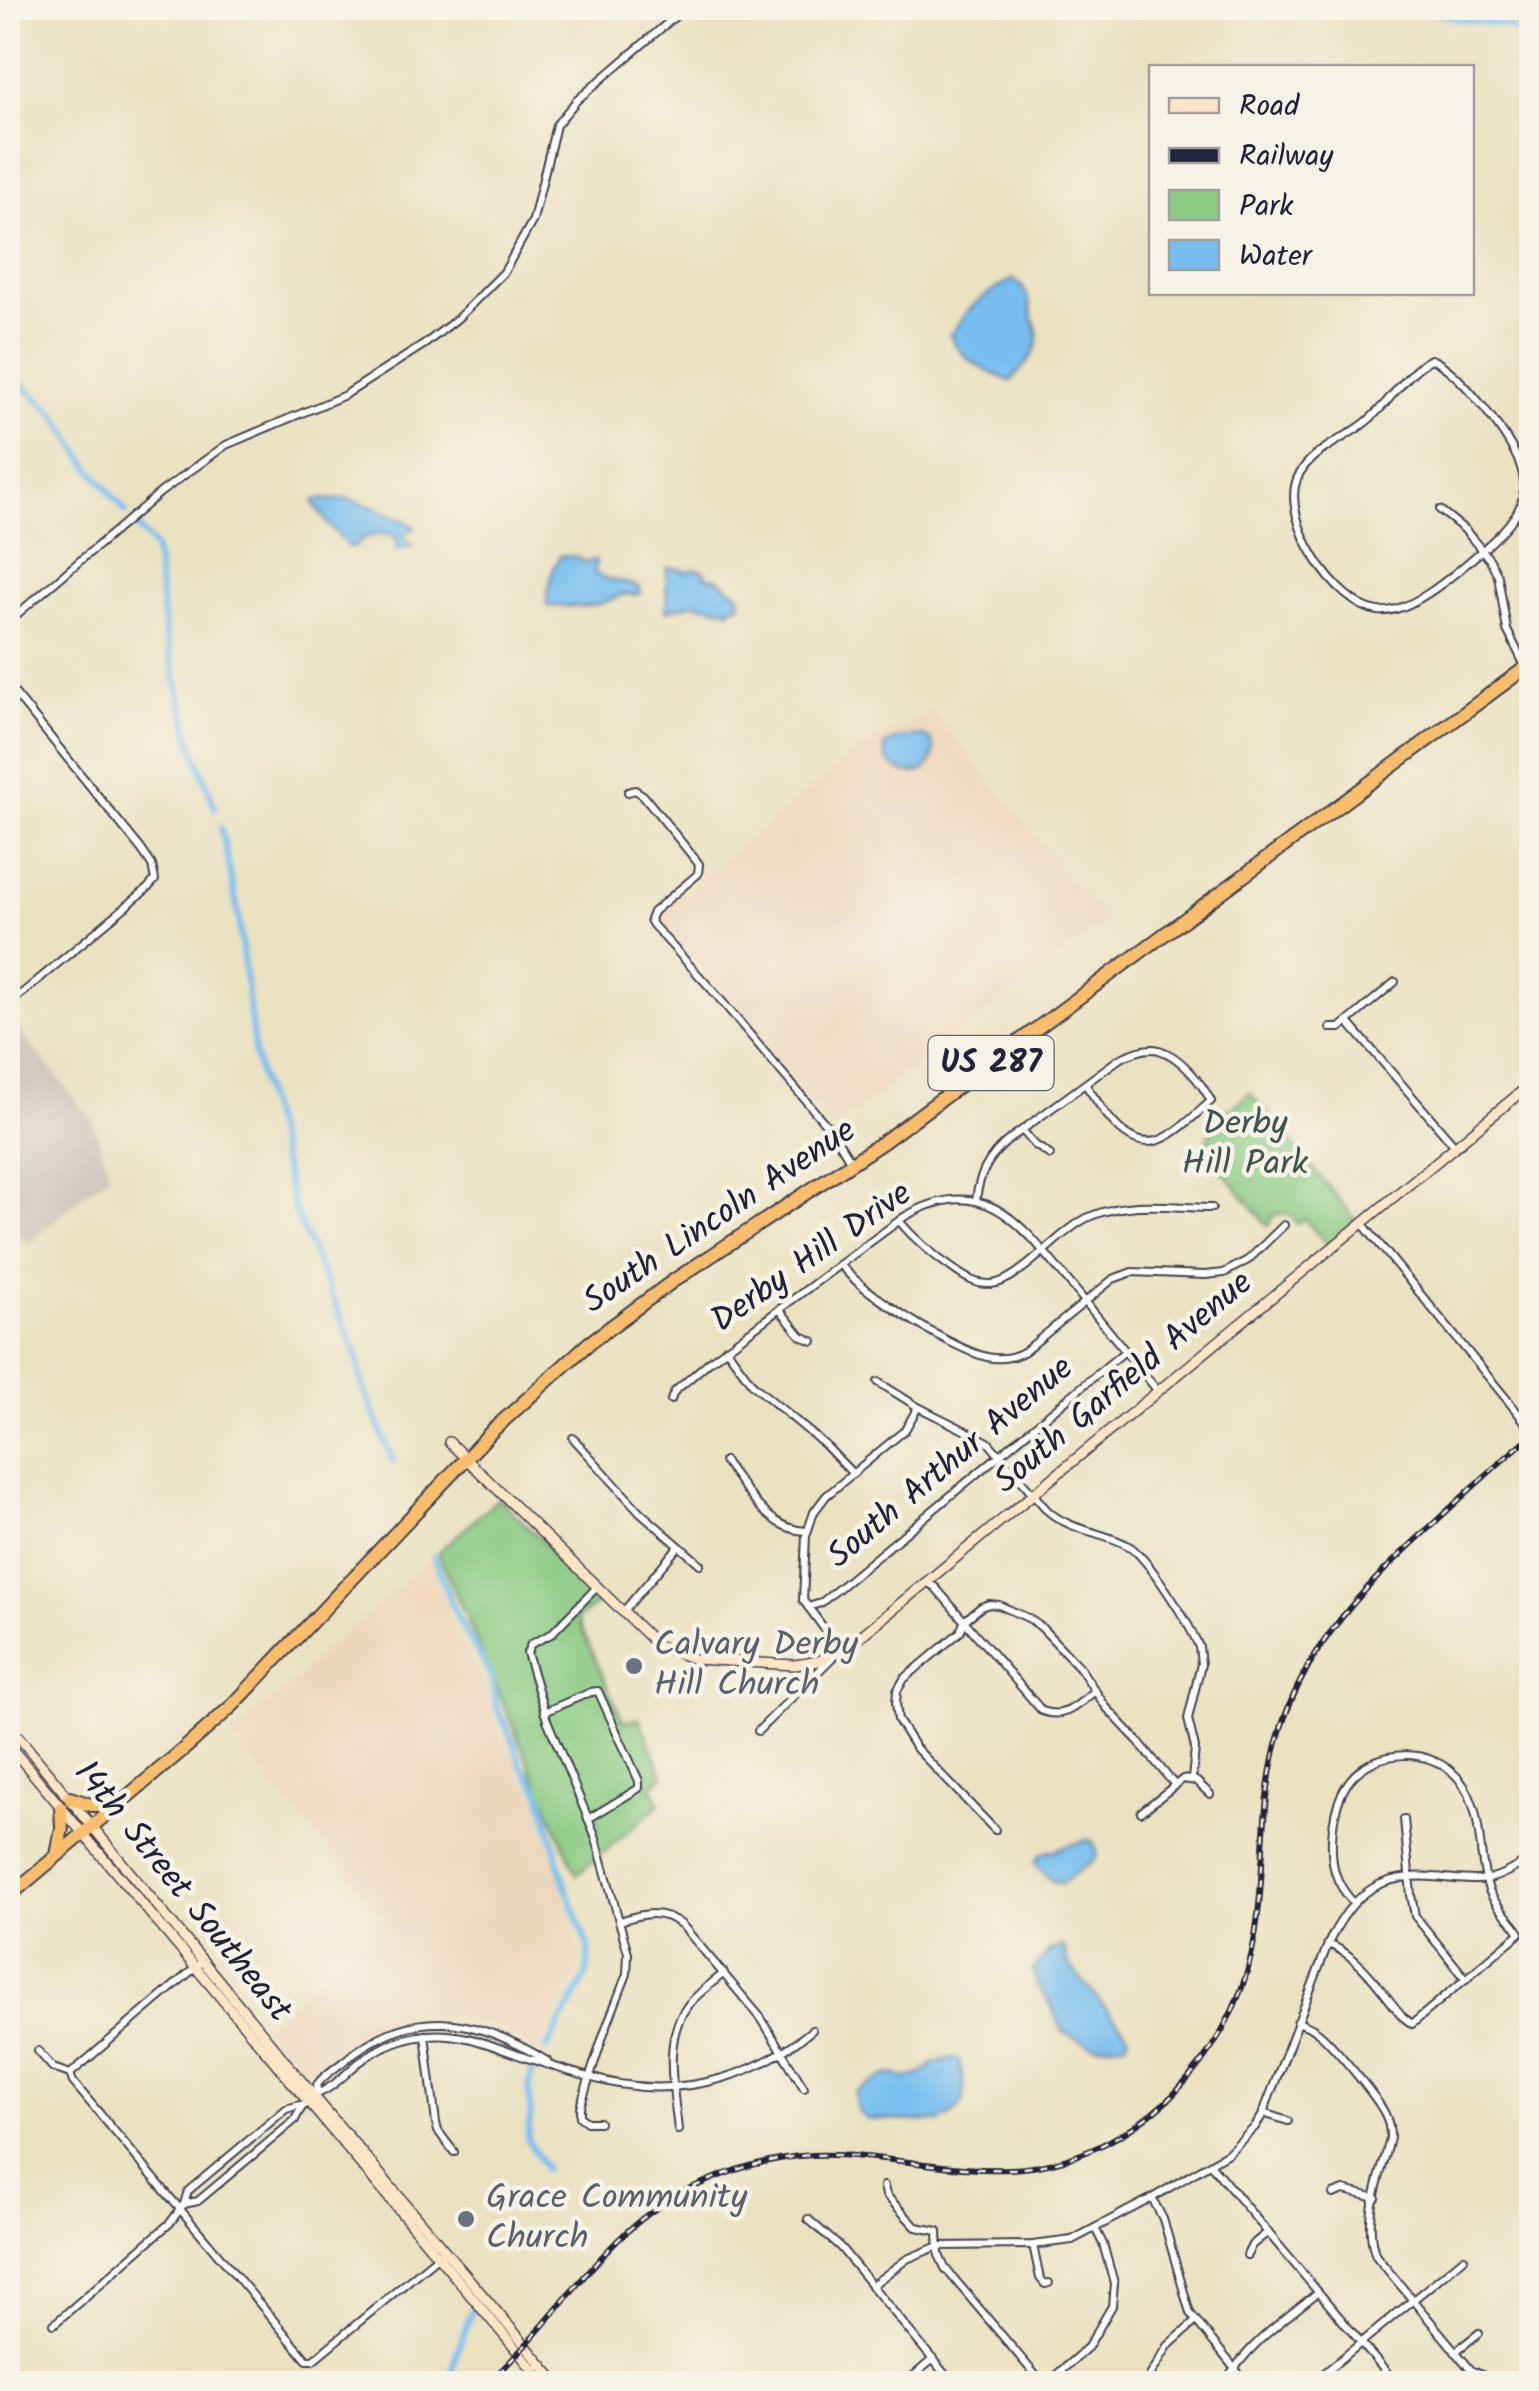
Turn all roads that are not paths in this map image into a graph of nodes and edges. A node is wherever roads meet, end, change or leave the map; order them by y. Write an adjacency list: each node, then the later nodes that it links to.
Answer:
1 (685, 8): 4 (street)
2 (1440, 510): 3 (street)
3 (1482, 551): 3 (street); 5 (street)
4 (8, 622)
5 (1529, 665): 17 (highway, South Lincoln Avenue / US 287)
6 (8, 685): 9 (street)
7 (628, 792): 17 (street)
8 (1395, 982): 10 (street)
9 (8, 1005)
10 (1348, 1022): 11 (street); 15 (street)
11 (1330, 1028)
12 (1532, 1083): 15 (street, South Garfield Avenue)
13 (1085, 1084): 13 (street); 14 (street)
14 (1022, 1130): 16 (street); 18 (street)
15 (1455, 1146): 21 (street, South Garfield Avenue)
16 (1050, 1155)
17 (851, 1163): 38 (highway, South Lincoln Avenue / US 287)
18 (976, 1201): 20 (street, Derby Hill Drive); 23 (street)
19 (1212, 1208): 23 (street)
20 (899, 1220): 23 (street); 24 (street, Derby Hill Drive)
21 (1362, 1223): 31 (street, South Garfield Avenue); 34 (street)
22 (1284, 1225): 25 (street)
23 (1042, 1250): 25 (street)
24 (840, 1264): 25 (street); 26 (street, Derby Hill Drive)
25 (1084, 1301): 29 (street)
26 (780, 1309): 27 (street); 28 (street, Derby Hill Drive)
27 (813, 1341)
28 (726, 1348): 32 (street, Derby Hill Drive); 40 (street)
29 (1125, 1352): 31 (street); 37 (street, South Arthur Avenue)
30 (878, 1382): 33 (street)
31 (1157, 1390): 41 (street, South Garfield Avenue)
32 (671, 1400)
33 (918, 1407): 37 (street); 40 (street)
34 (1532, 1430)
35 (574, 1438): 43 (street)
36 (449, 1442): 38 (street)
37 (1001, 1456): 41 (street); 47 (street, South Arthur Avenue)
38 (466, 1458): 46 (street); 60 (highway, South Lincoln Avenue / US 287)
39 (724, 1461): 42 (street)
40 (853, 1474): 42 (street)
41 (1033, 1494): 45 (street, South Garfield Avenue); 56 (street)
42 (807, 1531): 47 (street)
43 (678, 1547): 44 (street); 48 (street)
44 (700, 1564)
45 (926, 1582): 49 (street); 50 (street, South Garfield Avenue)
46 (596, 1586): 48 (street); 52 (street)
47 (806, 1607): 50 (street)
48 (622, 1613): 50 (street)
49 (965, 1620): 51 (street); 51 (street); 65 (street)
50 (840, 1650): 54 (street, South Garfield Avenue)
51 (1095, 1690): 57 (street)
52 (544, 1712): 62 (street); 62 (street)
53 (8, 1724): 59 (street, 14th Street Southeast)
54 (758, 1731)
55 (8, 1744): 59 (street, 14th Street Southeast)
56 (1192, 1780): 57 (street); 58 (street)
57 (1174, 1784): 61 (street)
58 (1210, 1794)
59 (66, 1803): 60 (highway); 64 (street, 14th Street Southeast); 66 (highway)
60 (117, 1805): 64 (highway, South Lincoln Avenue / US 287)
61 (1141, 1812)
62 (588, 1819): 72 (street)
63 (1404, 1819): 68 (street)
64 (87, 1830): 66 (highway, South Lincoln Avenue / US 287); 74 (street, 14th Street Southeast)
65 (995, 1830)
66 (57, 1855): 70 (highway, South Lincoln Avenue / US 287)
67 (1532, 1858): 69 (street)
68 (1409, 1877): 69 (street); 71 (street); 76 (street)
69 (1486, 1879): 71 (street); 76 (street)
70 (8, 1896)
71 (1354, 1902): 73 (street)
72 (620, 1921): 75 (street); 84 (street)
73 (1328, 1944): 76 (street); 77 (street)
74 (199, 1965): 83 (street); 87 (street, 14th Street Southeast)
75 (724, 1973): 81 (street); 85 (street)
76 (1466, 1979)
77 (1297, 2022): 88 (street); 97 (street)
78 (812, 2030): 81 (street)
79 (425, 2035): 82 (street); 87 (street); 92 (street)
80 (38, 2051): 83 (street)
81 (782, 2052): 85 (street); 86 (street)
82 (552, 2064): 84 (street); 87 (street)
83 (70, 2074): 98 (street)
84 (589, 2077): 85 (street); 90 (street)
85 (674, 2086): 91 (street)
86 (804, 2088)
87 (307, 2100): 98 (street); 98 (street); 104 (street, 14th Street Southeast)
88 (1263, 2112): 89 (street); 93 (street)
89 (1288, 2121)
90 (599, 2122)
91 (678, 2130)
92 (454, 2152)
93 (1210, 2164): 96 (street); 101 (street)
94 (884, 2186): 102 (street)
95 (1333, 2194): 97 (street)
96 (1152, 2198): 100 (street); 111 (street)
97 (1376, 2198): 110 (street)
98 (181, 2206): 104 (street); 112 (street)
99 (808, 2219): 108 (street)
100 (1096, 2228): 103 (street); 124 (street)
101 (1268, 2232): 105 (street); 109 (street)
102 (938, 2246): 103 (street); 108 (street); 124 (street)
103 (1033, 2246): 107 (street)
104 (441, 2253): 117 (street, 14th Street Southeast)
105 (1247, 2255)
106 (1464, 2258): 110 (street)
107 (1048, 2283)
108 (871, 2286): 116 (street)
109 (1317, 2292): 114 (street); 118 (street)
110 (1412, 2299): 114 (street); 115 (street)
111 (1196, 2322): 118 (street); 125 (street)
112 (54, 2324)
113 (1479, 2333): 115 (street)
114 (1361, 2344): 128 (street); 129 (street)
115 (1456, 2352): 130 (street)
116 (933, 2360): 122 (street); 123 (street)
117 (538, 2367): 119 (street); 120 (street); 121 (street)
118 (1234, 2368): 126 (street); 127 (street)
119 (518, 2384)
120 (545, 2384)
121 (558, 2384)
122 (904, 2384)
123 (953, 2384)
124 (1044, 2384)
125 (1145, 2384)
126 (1225, 2384)
127 (1247, 2384)
128 (1312, 2384)
129 (1396, 2384)
130 (1502, 2384)

